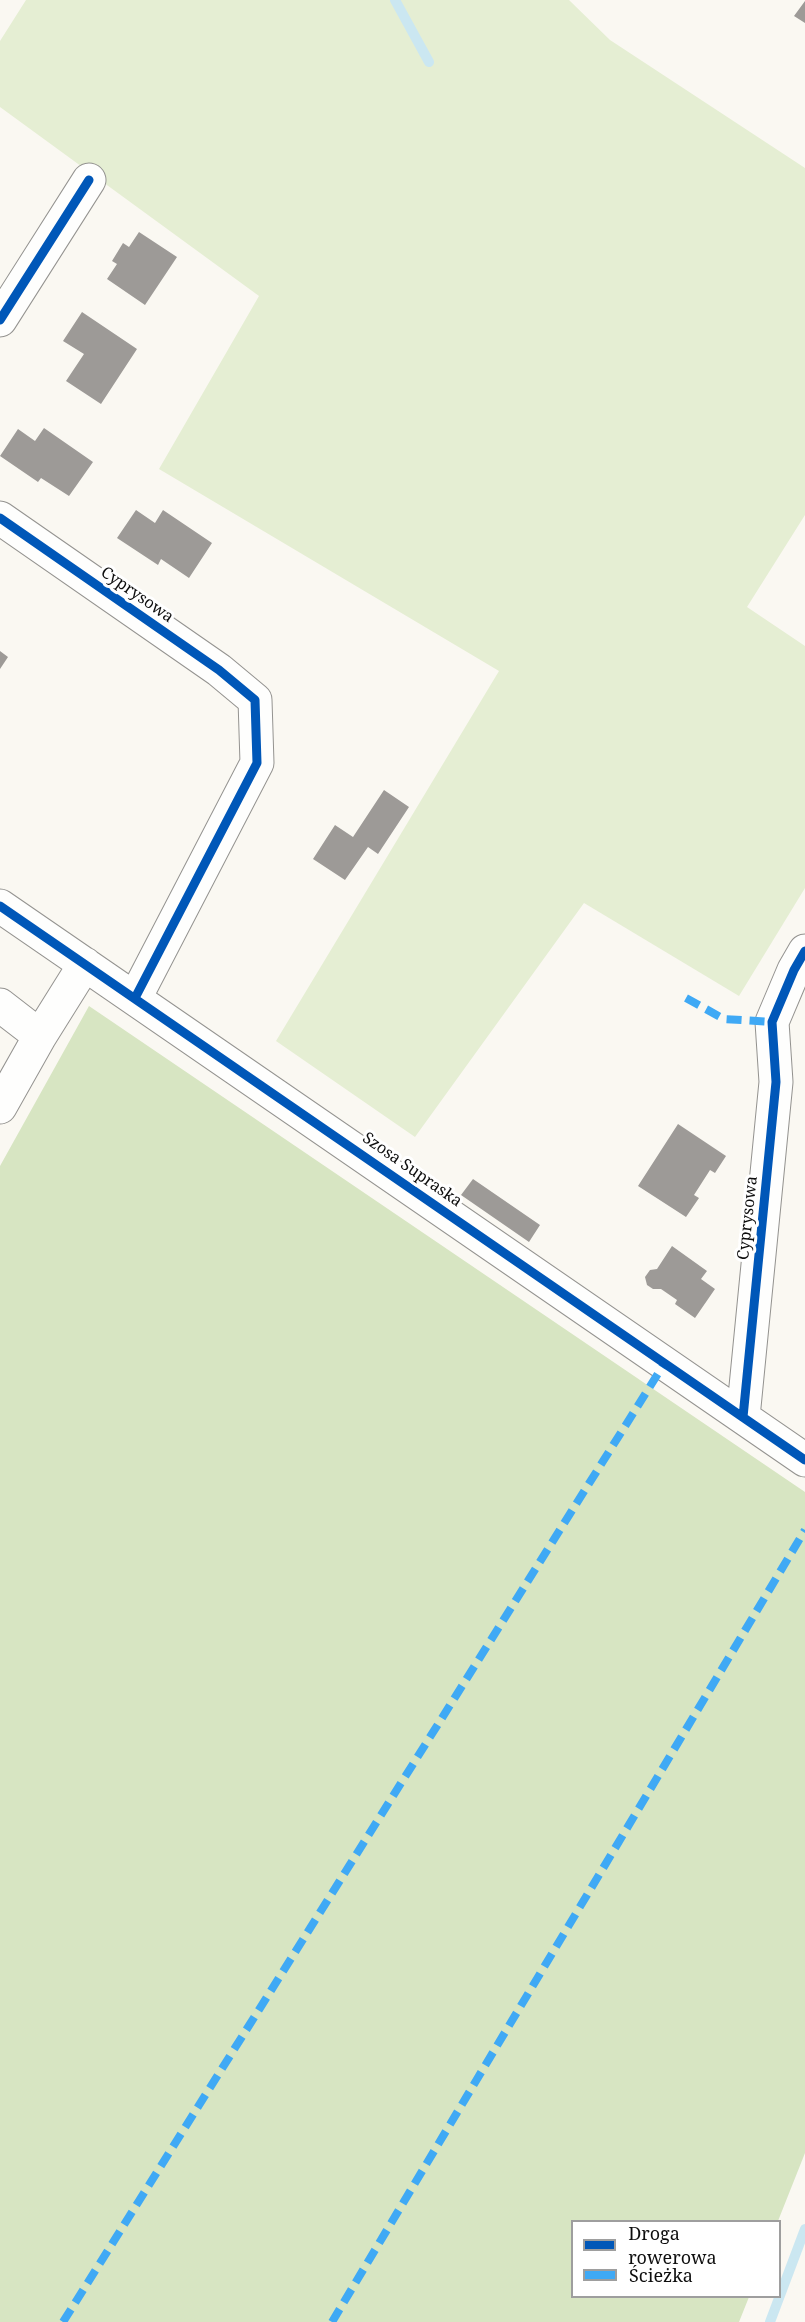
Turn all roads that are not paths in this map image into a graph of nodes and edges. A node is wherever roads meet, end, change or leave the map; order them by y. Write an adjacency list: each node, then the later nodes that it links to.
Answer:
1 (89, 180): 2 (street)
2 (0, 320)
3 (0, 518): 7 (street, Cyprysowa)
4 (0, 906): 6 (street, Szosa Supraska)
5 (805, 951): 11 (street, Cyprysowa)
6 (85, 964): 7 (street, Szosa Supraska); 9 (street)
7 (135, 998): 11 (street, Szosa Supraska)
8 (0, 1005): 9 (street)
9 (40, 1036): 10 (street)
10 (0, 1107)
11 (743, 1417): 12 (street, Szosa Supraska)
12 (805, 1460)

